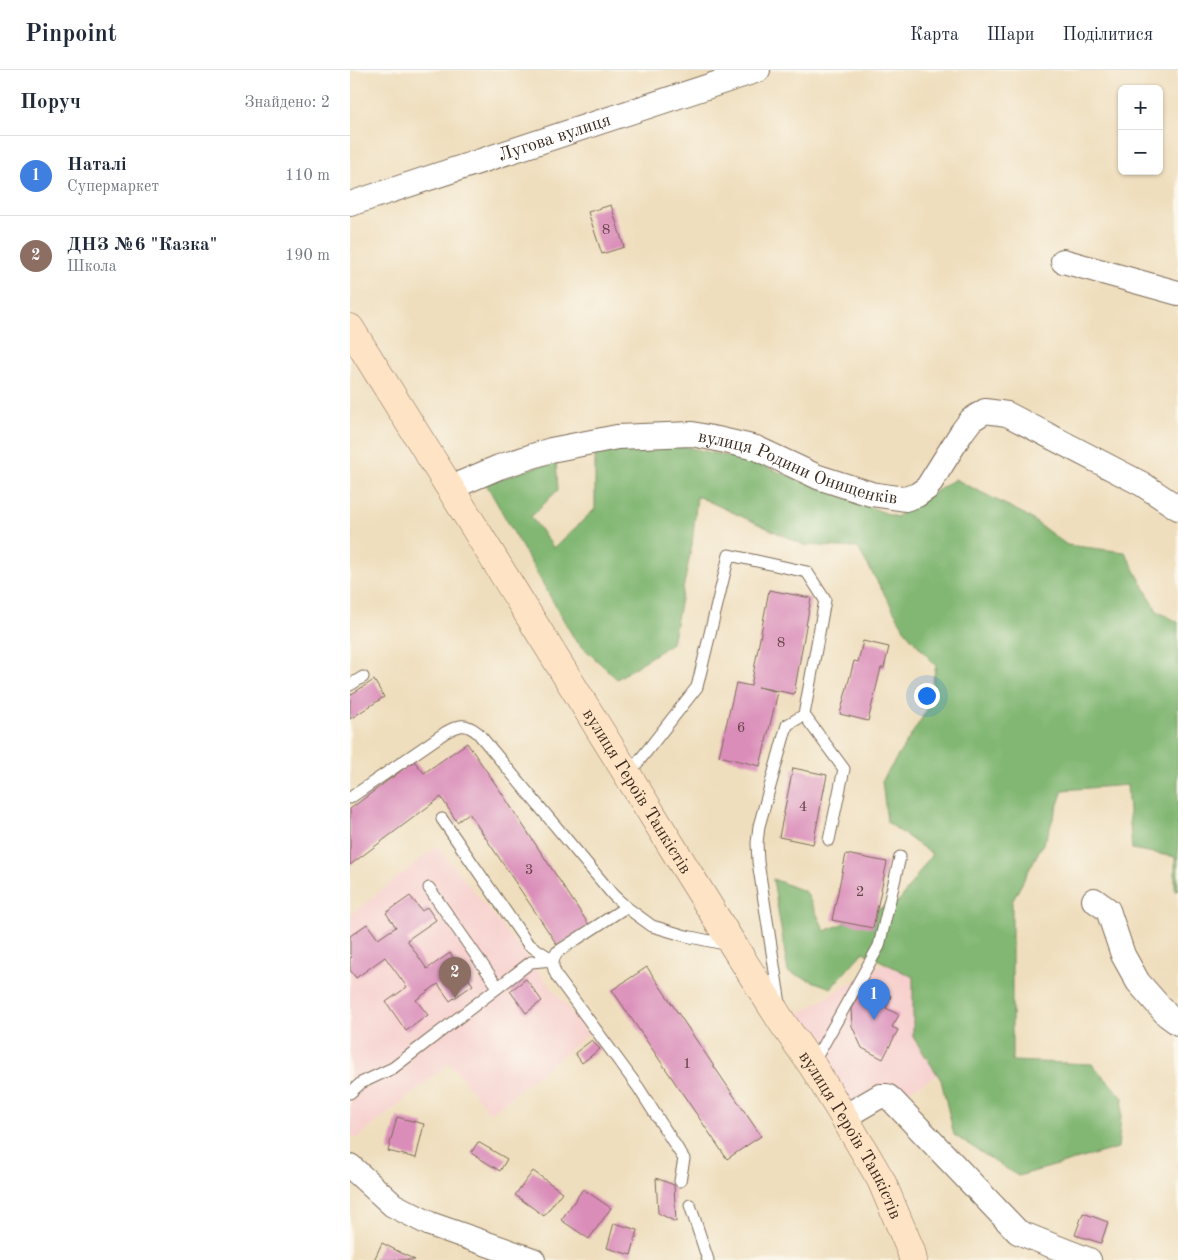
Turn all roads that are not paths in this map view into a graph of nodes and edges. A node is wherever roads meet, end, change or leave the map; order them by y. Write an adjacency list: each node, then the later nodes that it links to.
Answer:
1 (758, 70): 2 (street, Лугова вулиця)
2 (350, 204)
3 (1063, 261): 4 (street)
4 (1178, 293)
5 (350, 328): 6 (main road, вулиця Героїв Танкістів)
6 (450, 488): 7 (street, вулиця Родини Онищенків); 11 (main road, вулиця Героїв Танкістів)
7 (1178, 508)
8 (363, 677): 9 (lane)
9 (350, 685)
10 (804, 715): 11 (lane); 14 (lane); 22 (lane)
11 (628, 775): 19 (main road, вулиця Героїв Танкістів)
12 (350, 798): 18 (lane)
13 (442, 818): 20 (lane)
14 (829, 840)
15 (900, 857): 24 (lane)
16 (429, 888): 21 (lane)
17 (1094, 900): 23 (street)
18 (626, 907): 19 (lane); 20 (lane)
19 (733, 945): 22 (main road, вулиця Героїв Танкістів)
20 (552, 960): 21 (lane); 28 (lane)
21 (498, 987): 25 (lane)
22 (782, 1022): 24 (main road, вулиця Героїв Танкістів)
23 (1178, 1023)
24 (812, 1065): 26 (main road, вулиця Героїв Танкістів)
25 (350, 1092)
26 (844, 1117): 32 (main road, вулиця Героїв Танкістів); 33 (street)
27 (350, 1166): 30 (street)
28 (680, 1180)
29 (690, 1205): 31 (lane)
30 (533, 1260)
31 (708, 1260)
32 (913, 1260)
33 (1089, 1260)

